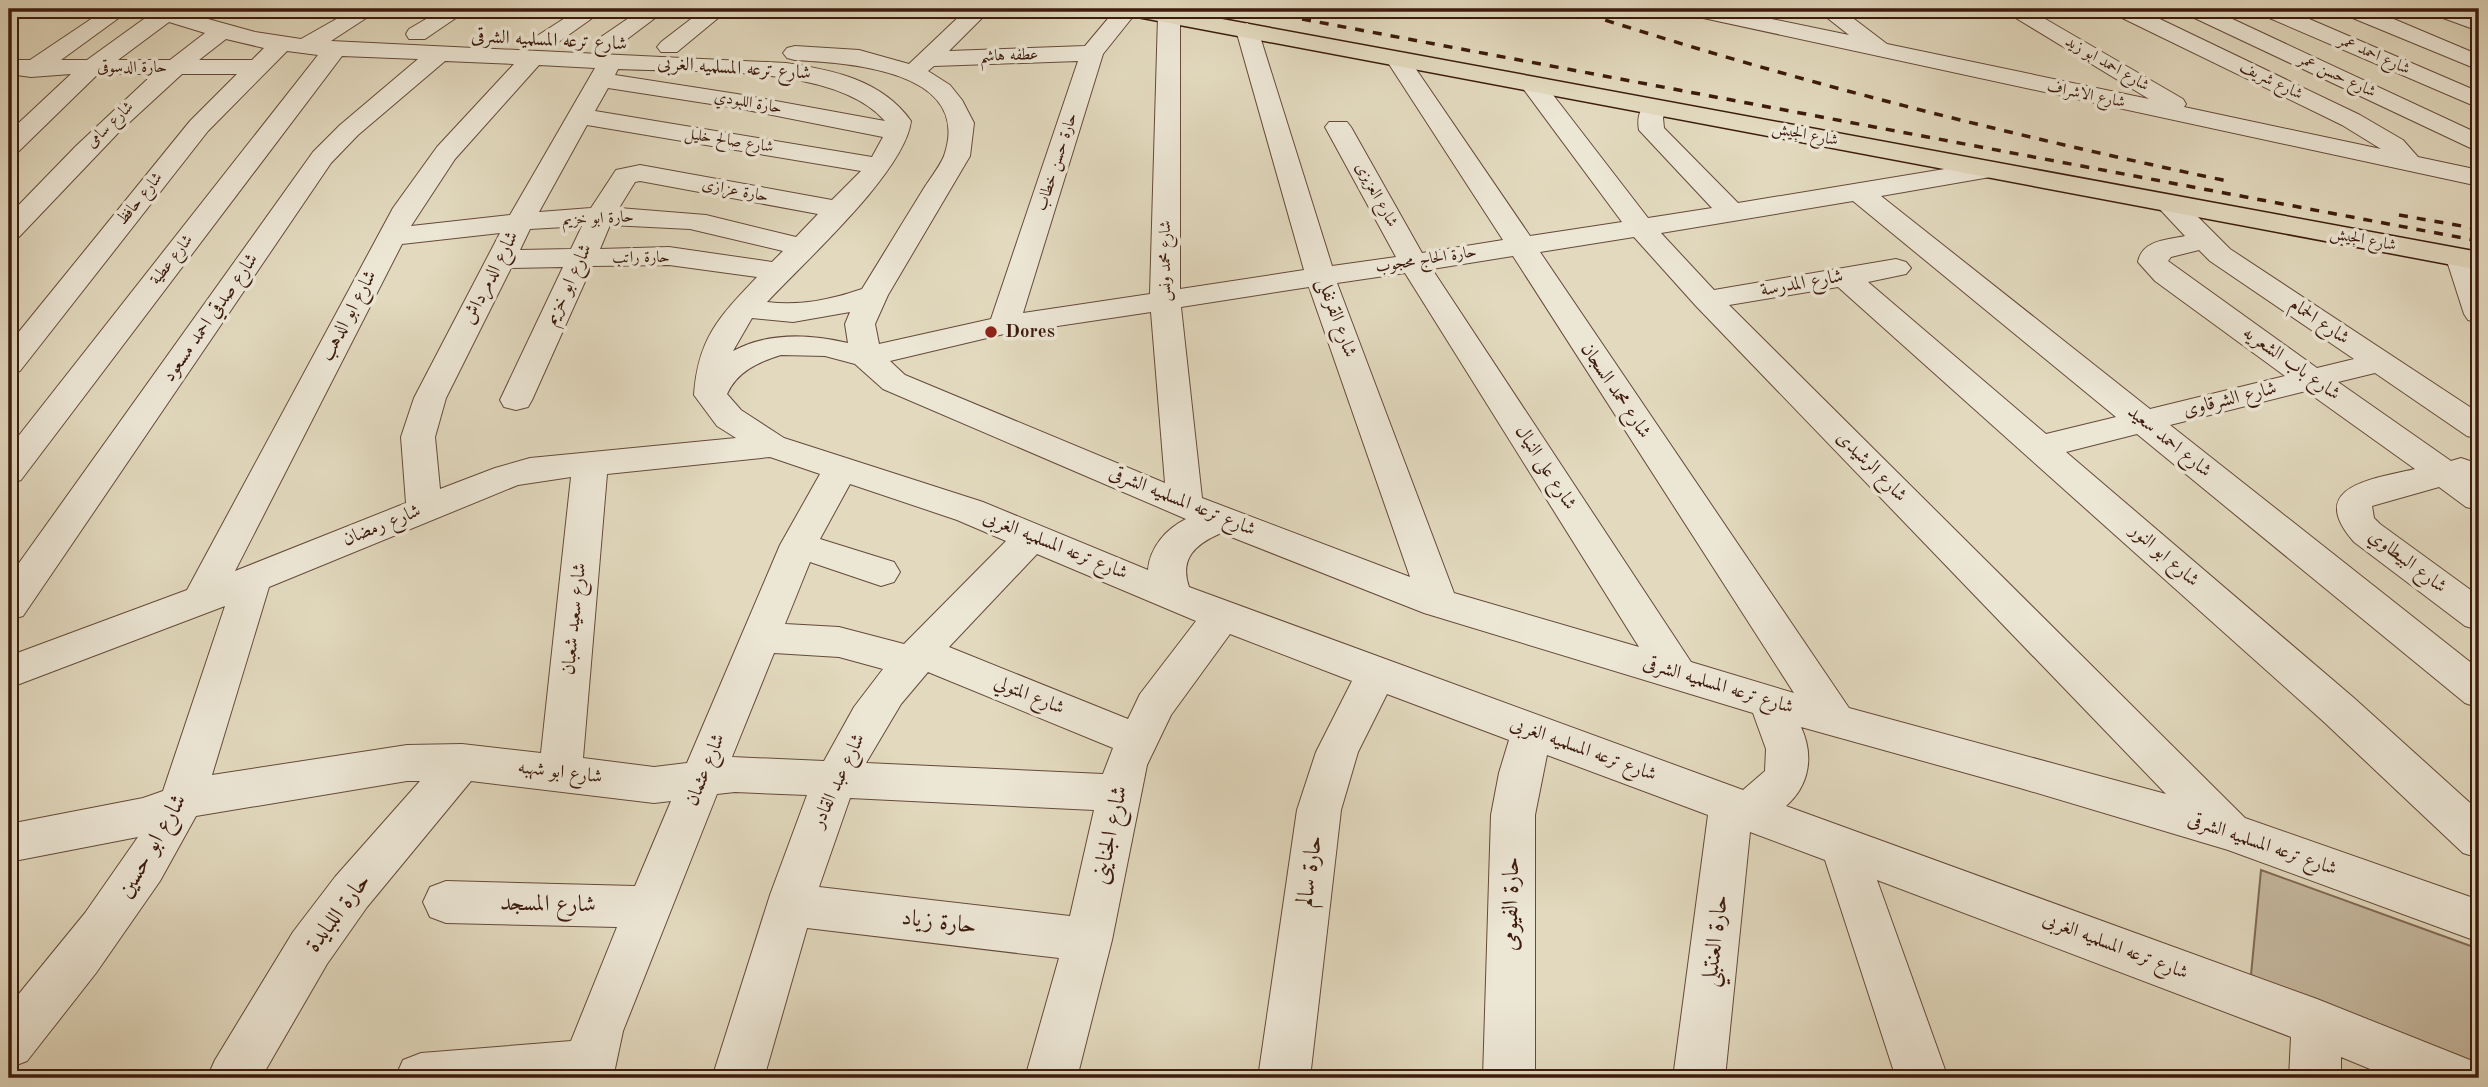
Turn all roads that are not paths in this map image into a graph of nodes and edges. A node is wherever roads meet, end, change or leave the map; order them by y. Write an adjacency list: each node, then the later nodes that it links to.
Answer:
1 (120, 9): 34 (street)
2 (369, 9): 22 (street)
3 (457, 9): 23 (street, شارع صدقي احمد مسعود)
4 (594, 9): 26 (street, شارع ابو الدهب)
5 (656, 9): 30 (street)
6 (718, 9): 25 (street)
7 (980, 9): 32 (street)
8 (1130, 9): 18 (main road, شارع الجيش); 28 (street, حارة حسن خطاب)
9 (1694, 9): 27 (street, شارع الاشراف)
10 (1827, 9): 27 (street)
11 (2012, 9): 44 (street, شارع احمد ابو زيد)
12 (2122, 9): 50 (street, شارع شريف)
13 (2194, 9): 48 (street, شارع حسن عمر)
14 (2268, 9): 41 (street, شارع احمد عمر)
15 (2351, 9): 31 (street)
16 (2440, 9): 20 (street)
17 (156, 11): 19 (street); 36 (street)
18 (1169, 16): 21 (main road, شارع الجيش); 76 (street, شارع محمد ونس)
19 (230, 20): 22 (street, شارع ترعه المسلميه الشرقى); 24 (street); 37 (street, شارع سامى)
20 (2479, 24)
21 (1247, 30): 29 (main road, شارع الجيش); 73 (street, شارع القرنفلى)
22 (336, 38): 23 (street, شارع ترعه المسلميه الشرقى); 24 (street); 94 (street, شارع عطية)
23 (428, 44): 26 (street, شارع ترعه المسلميه الشرقى); 106 (street, شارع صدقي احمد مسعود)
24 (293, 45): 35 (street, شارع حافظ)
25 (668, 47): 30 (street, شارع ترعه المسلميه الشرقى); 32 (street, شارع ترعه المسلميه الشرقى)
26 (539, 50): 30 (street, شارع ترعه المسلميه الشرقى); 63 (street, شارع ابو الدهب)
27 (1888, 52): 44 (street, شارع الاشراف)
28 (1092, 53): 32 (street, عطفه هاشم); 80 (street, حارة حسن خطاب)
29 (1397, 58): 38 (main road, شارع الجيش); 65 (street, شارع محمد السجان)
30 (605, 62): 40 (street, حارة اللبودي); 43 (street, شارع الدمرداش); 47 (street, شارع ترعه المسلميه الغربى)
31 (2479, 63)
32 (920, 66): 75 (street, شارع ترعه المسلميه الشرقى)
33 (9, 67): 34 (street, حارة الدسوقى)
34 (34, 67): 36 (street, حارة الدسوقى); 39 (street)
35 (256, 67): 37 (street, حارة الدسوقى); 83 (street, شارع حافظ)
36 (91, 68): 37 (street, حارة الدسوقى); 49 (street)
37 (174, 68): 62 (street, شارع سامى)
38 (1531, 83): 42 (main road, شارع الجيش); 61 (street, شارع الرشيدى)
39 (9, 85)
40 (647, 87): 45 (street); 47 (street, حارة اللبودي)
41 (2479, 101)
42 (1655, 107): 52 (main road, شارع الجيش); 58 (street)
43 (579, 116): 45 (street, شارع صالح خليل); 60 (street, شارع الدمرداش)
44 (2203, 120): 50 (street, شارع الاشراف)
45 (617, 122): 51 (street, شارع صالح خليل)
46 (1338, 127): 69 (street, شارع العزيزى)
47 (897, 131): 51 (street)
48 (2479, 144)
49 (9, 146)
50 (2413, 165): 54 (street, شارع الاشراف)
51 (880, 166): 57 (street)
52 (1987, 170): 55 (street, حارة الحاج محجوب); 56 (main road, شارع الجيش)
53 (629, 174): 57 (street, حارة عزازى); 59 (street, شارع ابو خزيم)
54 (2479, 178)
55 (1858, 191): 58 (street, حارة الحاج محجوب); 87 (street, شارع احمد سعيد)
56 (2168, 203): 64 (street, شارع الحمام); 72 (main road, شارع الجيش)
57 (840, 211): 66 (street)
58 (1732, 212): 61 (street, حارة الحاج محجوب)
59 (600, 217): 60 (street, حارة ابو خزيم); 66 (street, حارة ابو خزيم); 67 (street, شارع ابو خزيم)
60 (518, 225): 63 (street, حارة ابو خزيم); 68 (street, شارع الدمرداش)
61 (1641, 228): 65 (street, حارة الحاج محجوب); 77 (street, شارع الرشيدى)
62 (9, 231)
63 (391, 237): 104 (street, شارع ابو الدهب)
64 (2203, 241): 82 (street, شارع الحمام); 84 (street, شارع باب الشعريه)
65 (1519, 246): 69 (street, حارة الحاج محجوب); 116 (street, شارع محمد السجان)
66 (803, 248): 71 (street)
67 (581, 258): 68 (street, حارة راتب); 71 (street, حارة راتب); 86 (street, شارع ابو خزيم)
68 (501, 259): 97 (street, شارع الدمرداش)
69 (1413, 262): 73 (street, حارة الحاج محجوب); 112 (street, شارع على النيال)
70 (1896, 268): 74 (street, شارع المدرسة)
71 (780, 272): 78 (street)
72 (2472, 272): 79 (street)
73 (1321, 276): 76 (street, حارة الحاج محجوب); 105 (street, شارع القرنفلى)
74 (1845, 277): 77 (street, شارع المدرسة); 90 (street, شارع ابو النور)
75 (873, 295): 78 (street); 81 (street, شارع ترعه المسلميه الشرقى)
76 (1165, 300): 80 (street, حارة الحاج محجوب); 96 (street, شارع محمد ونس)
77 (1707, 300): 126 (street, شارع الرشيدى)
78 (745, 308): 85 (street)
79 (2479, 314)
80 (1004, 324): 81 (street, حارة الحاج محجوب)
81 (866, 357): 85 (street); 96 (street, شارع ترعه المسلميه الشرقى)
82 (2380, 362): 84 (street, شارع الشرقاوى); 88 (street, شارع الحمام)
83 (9, 364)
84 (2312, 379): 87 (street, شارع الشرقاوى); 93 (street, شارع باب الشعريه)
85 (710, 395): 89 (street, شارع ترعه المسلميه الغربى)
86 (516, 400)
87 (2144, 421): 90 (street, شارع الشرقاوى); 114 (street, شارع احمد سعيد)
88 (2479, 428)
89 (772, 446): 91 (street, شارع رمضان); 92 (street, شارع ترعه المسلميه الغربى)
90 (2040, 447): 127 (street, شارع ابو النور)
91 (590, 466): 97 (street, شارع رمضان); 120 (street, شارع سعيد شعبان)
92 (841, 468): 99 (street, شارع ترعه المسلميه الغربى); 100 (street, شارع عثمان)
93 (2462, 470): 95 (street, شارع باب الشعريه); 108 (street, شارع البيطاوي)
94 (9, 472)
95 (2479, 498)
96 (1185, 505): 98 (street, شارع ترعه المسلميه الشرقى)
97 (424, 509): 102 (street, شارع رمضان)
98 (1222, 520): 103 (street); 105 (street, شارع ترعه المسلميه الشرقى)
99 (1032, 537): 103 (street, شارع ترعه المسلميه الغربى); 110 (street, شارع عبد القادر)
100 (798, 545): 101 (street); 109 (street, شارع عثمان)
101 (881, 572)
102 (253, 579): 104 (street, شارع رمضان); 124 (street, شارع ابو حسين)
103 (1172, 594): 107 (street, شارع ترعه المسلميه الغربى)
104 (201, 600): 113 (street, شارع رمضان)
105 (1438, 603): 112 (street, شارع ترعه المسلميه الشرقى)
106 (9, 607)
107 (1222, 616): 111 (street, شارع ترعه المسلميه الغربى); 118 (street, شارع الجناينى)
108 (2479, 616)
109 (760, 638): 110 (street, شارع المتولي); 121 (street, شارع عثمان)
110 (918, 657): 118 (street, شارع المتولي); 122 (street, شارع عبد القادر)
111 (1376, 674): 117 (street, شارع ترعه المسلميه الغربى); 143 (street, حارة سالم)
112 (1677, 674): 115 (street, شارع ترعه المسلميه الشرقى)
113 (13, 679)
114 (2479, 692)
115 (1767, 701): 116 (street, شارع ترعه المسلميه الشرقى); 125 (street)
116 (1835, 722): 126 (street, شارع ترعه المسلميه الشرقى)
117 (1533, 732): 125 (street, شارع ترعه المسلميه الغربى); 144 (street, حارة الفيومى)
118 (1137, 740): 123 (street, شارع الجناينى)
119 (462, 762): 120 (street, شارع ابو شهبه); 124 (street, شارع ابو شهبه); 139 (street, حارة اللبايدة)
120 (560, 773): 121 (street, شارع ابو شهبه)
121 (703, 778): 122 (street, شارع ابو شهبه); 132 (street, شارع عثمان)
122 (836, 778): 123 (street, شارع ابو شهبه); 131 (street, شارع عبد القادر)
123 (1118, 793): 134 (street, شارع الجناينى)
124 (181, 803): 128 (street, شارع ابو شهبه); 136 (street, شارع ابو حسين)
125 (1739, 807): 129 (street, شارع ترعه المسلميه الغربى); 145 (street, حارة العنتبلي)
126 (2231, 832): 133 (street, شارع ترعه المسلميه الشرقى)
127 (2479, 839)
128 (9, 843)
129 (1842, 844): 135 (street, شارع ترعه المسلميه الغربى); 146 (street)
130 (446, 902): 132 (street, شارع المسجد)
131 (791, 905): 134 (street, حارة زياد); 141 (street, شارع عبد القادر)
132 (649, 907): 137 (street, شارع عثمان)
133 (2479, 921)
134 (1088, 940): 142 (street, شارع الجناينى)
135 (2317, 1023): 147 (street); 148 (street, شارع ترعه المسلميه الغربى)
136 (9, 1044)
137 (588, 1071): 138 (street)
138 (478, 1076): 140 (street)
139 (233, 1078)
140 (421, 1078)
141 (738, 1078)
142 (1051, 1078)
143 (1284, 1078)
144 (1509, 1078)
145 (1699, 1078)
146 (1923, 1078)
147 (2315, 1078)
148 (2452, 1078)

